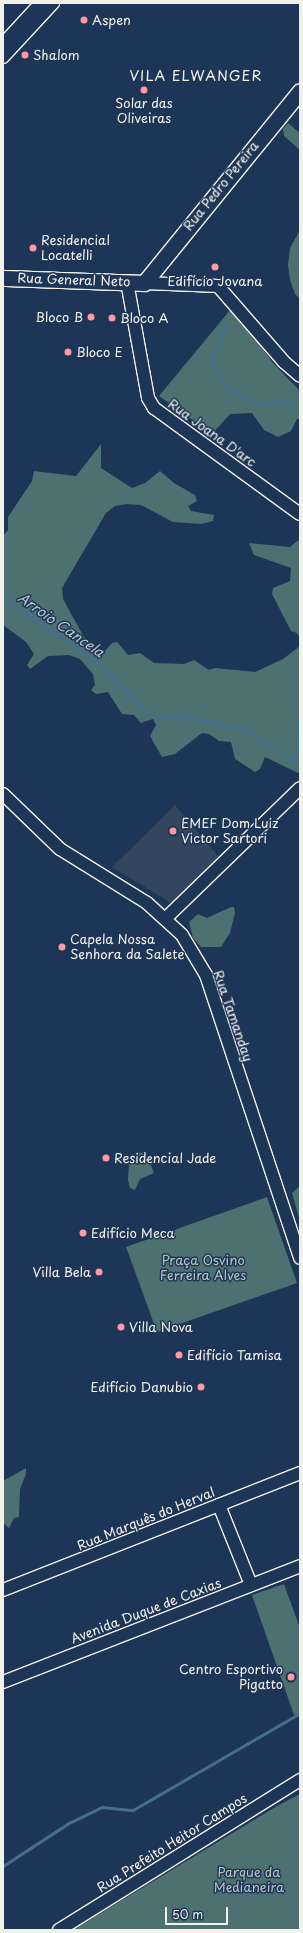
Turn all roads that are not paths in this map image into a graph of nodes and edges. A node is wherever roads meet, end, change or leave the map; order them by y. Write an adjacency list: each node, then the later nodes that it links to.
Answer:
1 (41, 3): 3 (street)
2 (53, 3): 4 (street)
3 (3, 44)
4 (3, 57)
5 (300, 91): 8 (main road, Rua Pedro Pereira)
6 (3, 278): 7 (main road, Rua General Neto)
7 (127, 282): 8 (main road, Rua General Neto); 10 (street, Rua Joana D'arc)
8 (144, 283): 9 (street)
9 (300, 376)
10 (300, 514)
11 (300, 788): 13 (street)
12 (3, 794): 13 (street, Rua Tamanday)
13 (165, 919): 14 (street, Rua Tamanday)
14 (300, 1258)
15 (300, 1473): 16 (street, Rua Marquês do Herval)
16 (219, 1505): 18 (street); 19 (street, Rua Marquês do Herval)
17 (300, 1566): 18 (street, Avenida Duque de Caxias)
18 (251, 1585): 20 (street, Avenida Duque de Caxias)
19 (3, 1590)
20 (3, 1682)
21 (300, 1780): 22 (street, Rua Prefeito Heitor Campos)
22 (58, 1930)

